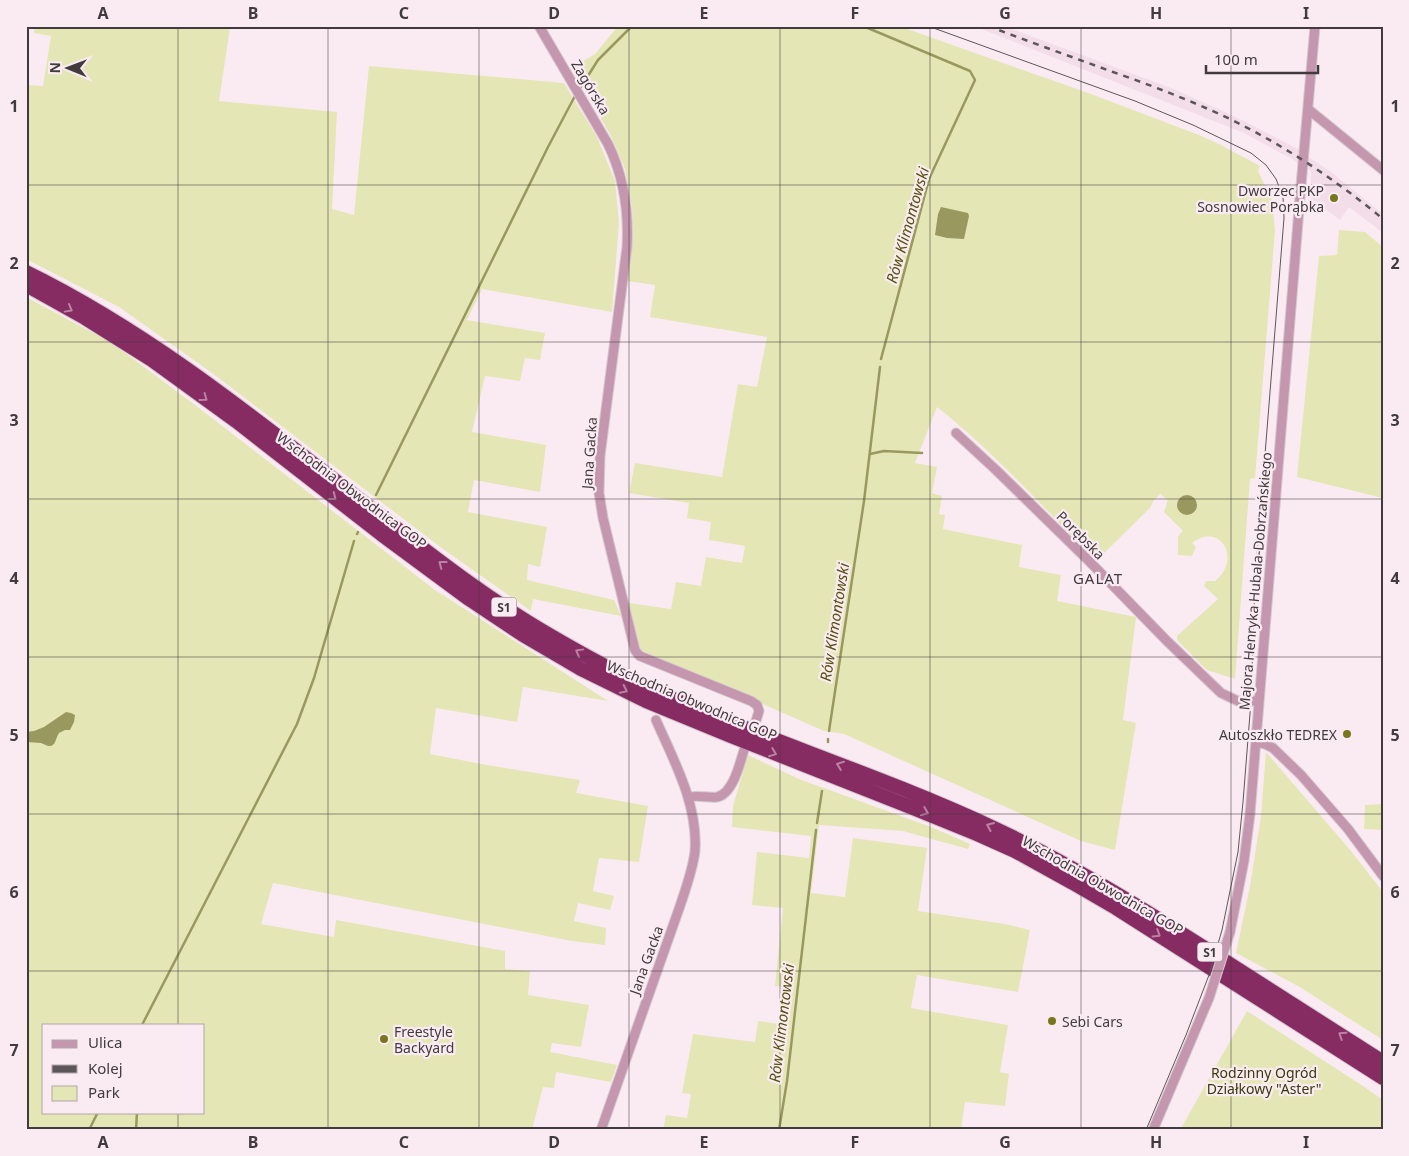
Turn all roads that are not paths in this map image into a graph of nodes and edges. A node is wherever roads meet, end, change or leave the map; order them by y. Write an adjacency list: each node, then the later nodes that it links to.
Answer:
1 (539, 26): 4 (street, Zagórska)
2 (1315, 26): 3 (street, Majora Henryka Hubala-Dobrzańskiego)
3 (1308, 109): 5 (street); 9 (street, Majora Henryka Hubala-Dobrzańskiego)
4 (616, 163): 11 (street, Jana Gacka)
5 (1383, 170)
6 (26, 272): 16 (highway, Wschodnia Obwodnica GOP / S1, one-way to 6)
7 (26, 285): 17 (highway, Wschodnia Obwodnica GOP / S1, one-way to 17)
8 (956, 433): 9 (street, Porębska)
9 (1259, 701): 12 (street, Majora Henryka Hubala-Dobrzańskiego)
10 (656, 720): 14 (street, Jana Gacka)
11 (755, 724)
12 (1256, 742): 15 (street); 19 (street, Majora Henryka Hubala-Dobrzańskiego, bridge)
13 (744, 750): 14 (street)
14 (689, 797): 18 (street, Jana Gacka)
15 (1383, 876)
16 (1383, 1062)
17 (1383, 1078)
18 (601, 1130)
19 (1153, 1130)

